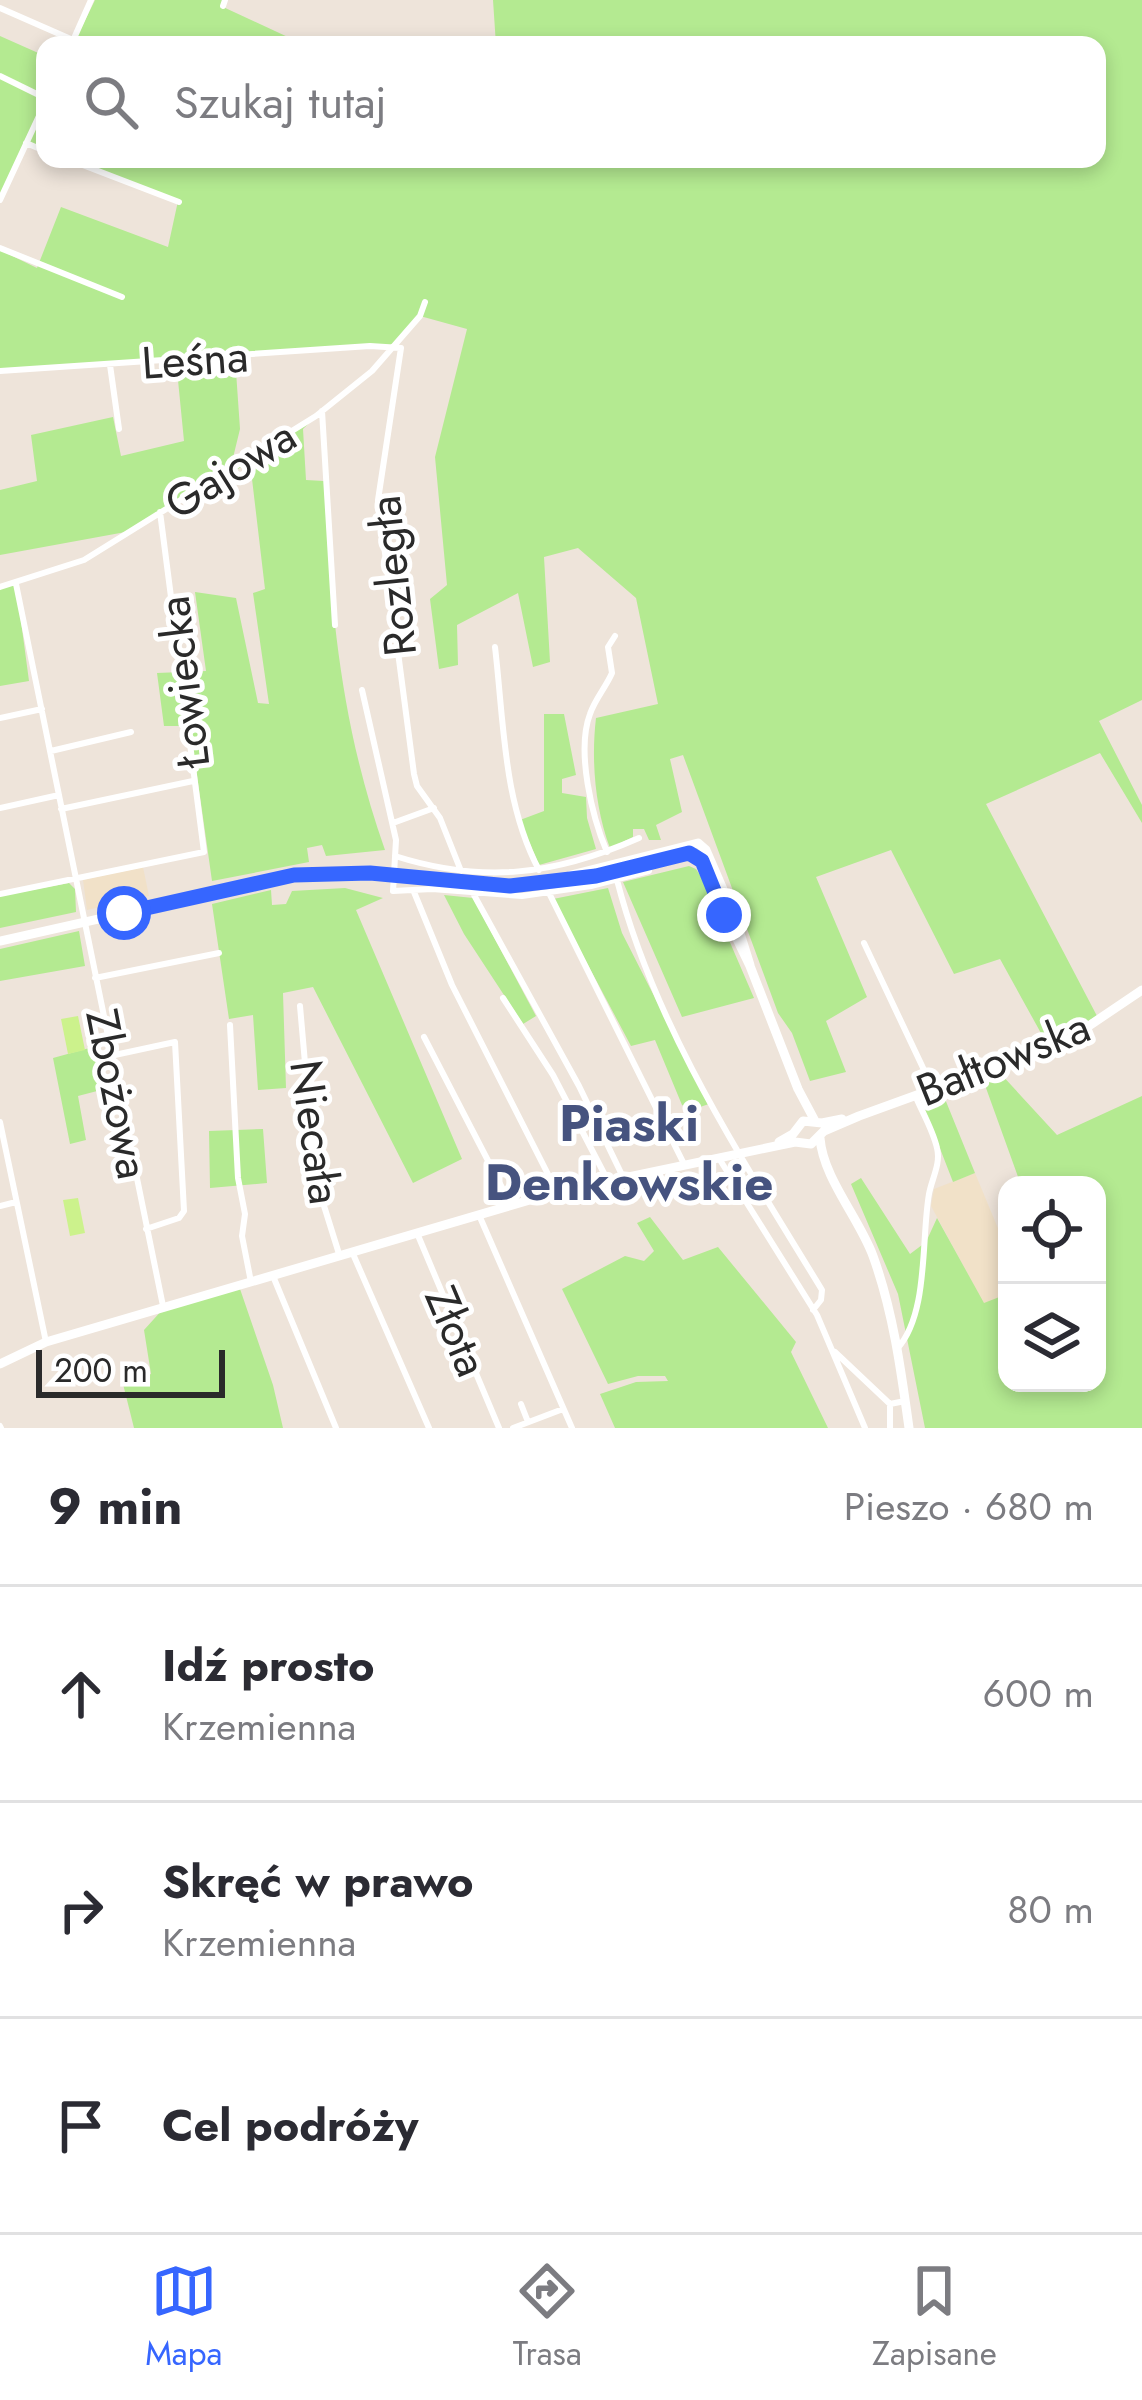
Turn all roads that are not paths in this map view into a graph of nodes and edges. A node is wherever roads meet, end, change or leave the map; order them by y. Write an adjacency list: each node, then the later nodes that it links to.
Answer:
1 (91, 0): 4 (street)
2 (0, 8): 3 (street)
3 (59, 36)
4 (75, 36)
5 (0, 76): 6 (street)
6 (36, 95)
7 (36, 120): 8 (street)
8 (26, 143): 9 (street); 11 (street)
9 (36, 147)
10 (90, 168): 12 (street)
11 (0, 200)
12 (179, 202)
13 (0, 248): 14 (street)
14 (122, 297)
15 (425, 302): 16 (street, Gajowa)
16 (391, 347): 17 (street, Leśna); 19 (street, Gajowa); 35 (street, Rozległa)
17 (110, 365): 18 (street, Leśna); 20 (street)
18 (0, 371)
19 (322, 411): 21 (street, Gajowa); 24 (street)
20 (119, 428)
21 (160, 512): 22 (street, Gajowa); 32 (street, Łowiecka)
22 (16, 584): 23 (street, Gajowa); 28 (street, Zbożowa)
23 (0, 587)
24 (335, 625)
25 (615, 636): 39 (street)
26 (495, 647): 41 (street)
27 (362, 689): 37 (street, Rozległa)
28 (42, 709): 29 (street); 31 (street, Zbożowa)
29 (0, 718)
30 (131, 732): 31 (street)
31 (50, 751): 33 (street, Zbożowa)
32 (194, 780): 36 (street); 45 (street, Łowiecka)
33 (59, 795): 34 (street); 36 (street, Zbożowa)
34 (0, 808)
35 (434, 808): 37 (street); 42 (street, Rozległa)
36 (62, 809): 45 (street, Zbożowa)
37 (392, 824): 40 (street, Rozległa)
38 (639, 838): 39 (street)
39 (608, 852): 41 (street)
40 (395, 856): 42 (street); 44 (street, Rozległa)
41 (539, 870): 42 (street)
42 (461, 871)
43 (649, 872): 46 (street)
44 (393, 874): 47 (street); 51 (main road); 62 (main road)
45 (76, 879): 49 (street); 51 (street, Zbożowa)
46 (617, 880): 48 (street); 70 (street)
47 (414, 892): 50 (street); 76 (street)
48 (549, 893): 50 (street); 72 (street)
49 (0, 894)
50 (474, 895): 74 (street)
51 (84, 922): 52 (main road); 55 (street, Zbożowa)
52 (0, 941)
53 (864, 944): 63 (street)
54 (219, 953): 55 (street)
55 (95, 977): 61 (street, Zbożowa)
56 (1142, 990): 63 (main road, Bałtowska)
57 (503, 998): 75 (street)
58 (300, 1006): 84 (street, Niecała)
59 (230, 1025): 86 (street)
60 (424, 1037): 78 (street)
61 (110, 1056): 81 (street, Zbożowa); 81 (street)
62 (798, 1089): 66 (main road); 67 (main road)
63 (933, 1089): 64 (main road, Bałtowska)
64 (915, 1095): 67 (main road, Bałtowska); 91 (street)
65 (0, 1122): 77 (street)
66 (798, 1126): 67 (main road); 68 (main road); 69 (main road)
67 (818, 1129): 68 (main road); 73 (main road)
68 (805, 1144): 69 (main road); 73 (main road)
69 (765, 1149): 70 (main road)
70 (740, 1154): 71 (main road); 88 (street)
71 (720, 1160): 72 (main road); 88 (street)
72 (685, 1165): 74 (main road)
73 (830, 1172): 91 (main road)
74 (623, 1177): 75 (main road)
75 (608, 1181): 76 (main road)
76 (557, 1192): 78 (main road)
77 (16, 1202): 79 (street); 89 (street)
78 (511, 1205): 80 (main road)
79 (0, 1206)
80 (478, 1215): 82 (main road); 96 (street)
81 (146, 1229): 87 (street, Zbożowa)
82 (417, 1233): 83 (main road); 100 (street, Złota)
83 (353, 1254): 84 (main road); 99 (street)
84 (340, 1257): 85 (main road)
85 (273, 1276): 86 (main road); 98 (street)
86 (251, 1282): 87 (main road)
87 (163, 1309): 89 (main road)
88 (813, 1310): 90 (street)
89 (46, 1342): 92 (main road)
90 (830, 1344): 95 (street); 103 (street)
91 (897, 1348): 93 (main road)
92 (0, 1364)
93 (905, 1401): 95 (street); 105 (main road)
94 (521, 1404): 97 (street)
95 (890, 1404): 104 (street)
96 (563, 1409): 97 (street); 102 (street)
97 (528, 1422): 101 (street)
98 (336, 1428)
99 (429, 1428)
100 (499, 1428)
101 (513, 1428)
102 (572, 1428)
103 (865, 1428)
104 (890, 1428)
105 (910, 1428)

